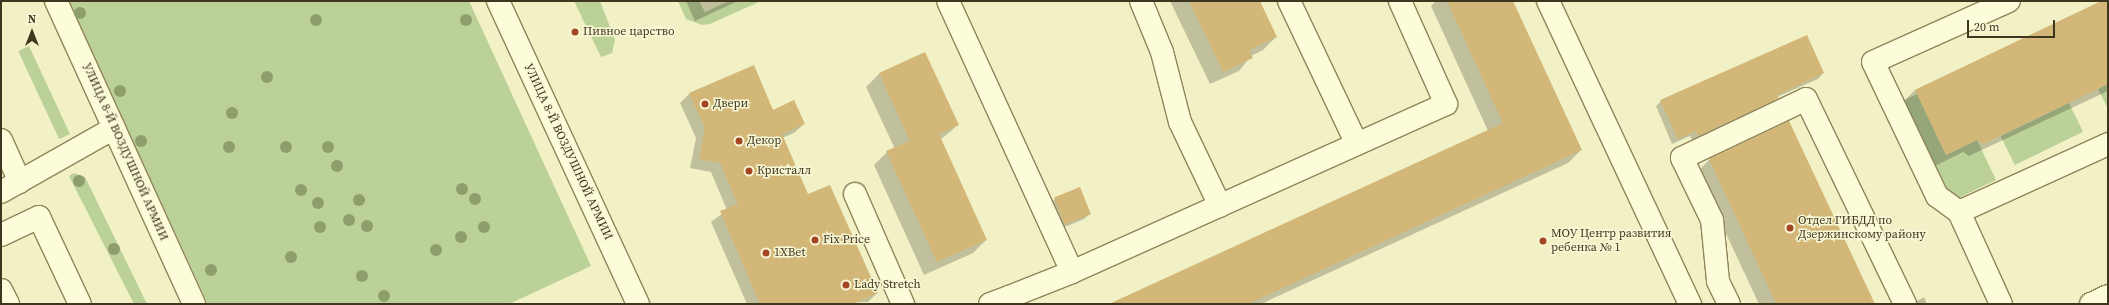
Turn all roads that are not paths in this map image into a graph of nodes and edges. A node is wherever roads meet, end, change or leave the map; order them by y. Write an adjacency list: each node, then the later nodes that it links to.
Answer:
1 (56, 1): 9 (street, УЛИЦА 8-Й ВОЗДУШНОЙ АРМИИ)
2 (498, 1): 25 (street, УЛИЦА 8-Й ВОЗДУШНОЙ АРМИИ)
3 (948, 1): 18 (street)
4 (1140, 1): 15 (street)
5 (1289, 1): 11 (street)
6 (1400, 1): 11 (street)
7 (1548, 1): 27 (street)
8 (2009, 1): 16 (street)
9 (114, 128): 13 (street); 24 (street, УЛИЦА 8-Й ВОЗДУШНОЙ АРМИИ)
10 (1, 140): 13 (street)
11 (1357, 144): 15 (street)
12 (2108, 144): 16 (street)
13 (11, 187)
14 (855, 194): 26 (street)
15 (1220, 206): 18 (street)
16 (1959, 212): 30 (street)
17 (1, 235): 23 (street)
18 (1072, 272): 21 (street)
19 (1, 290): 22 (street)
20 (2108, 296): 31 (street)
21 (1004, 302)
22 (8, 304)
23 (80, 304)
24 (194, 304)
25 (638, 304)
26 (903, 304)
27 (1690, 304)
28 (1729, 304): 29 (street)
29 (1905, 304)
30 (2001, 304)
31 (2091, 304)

